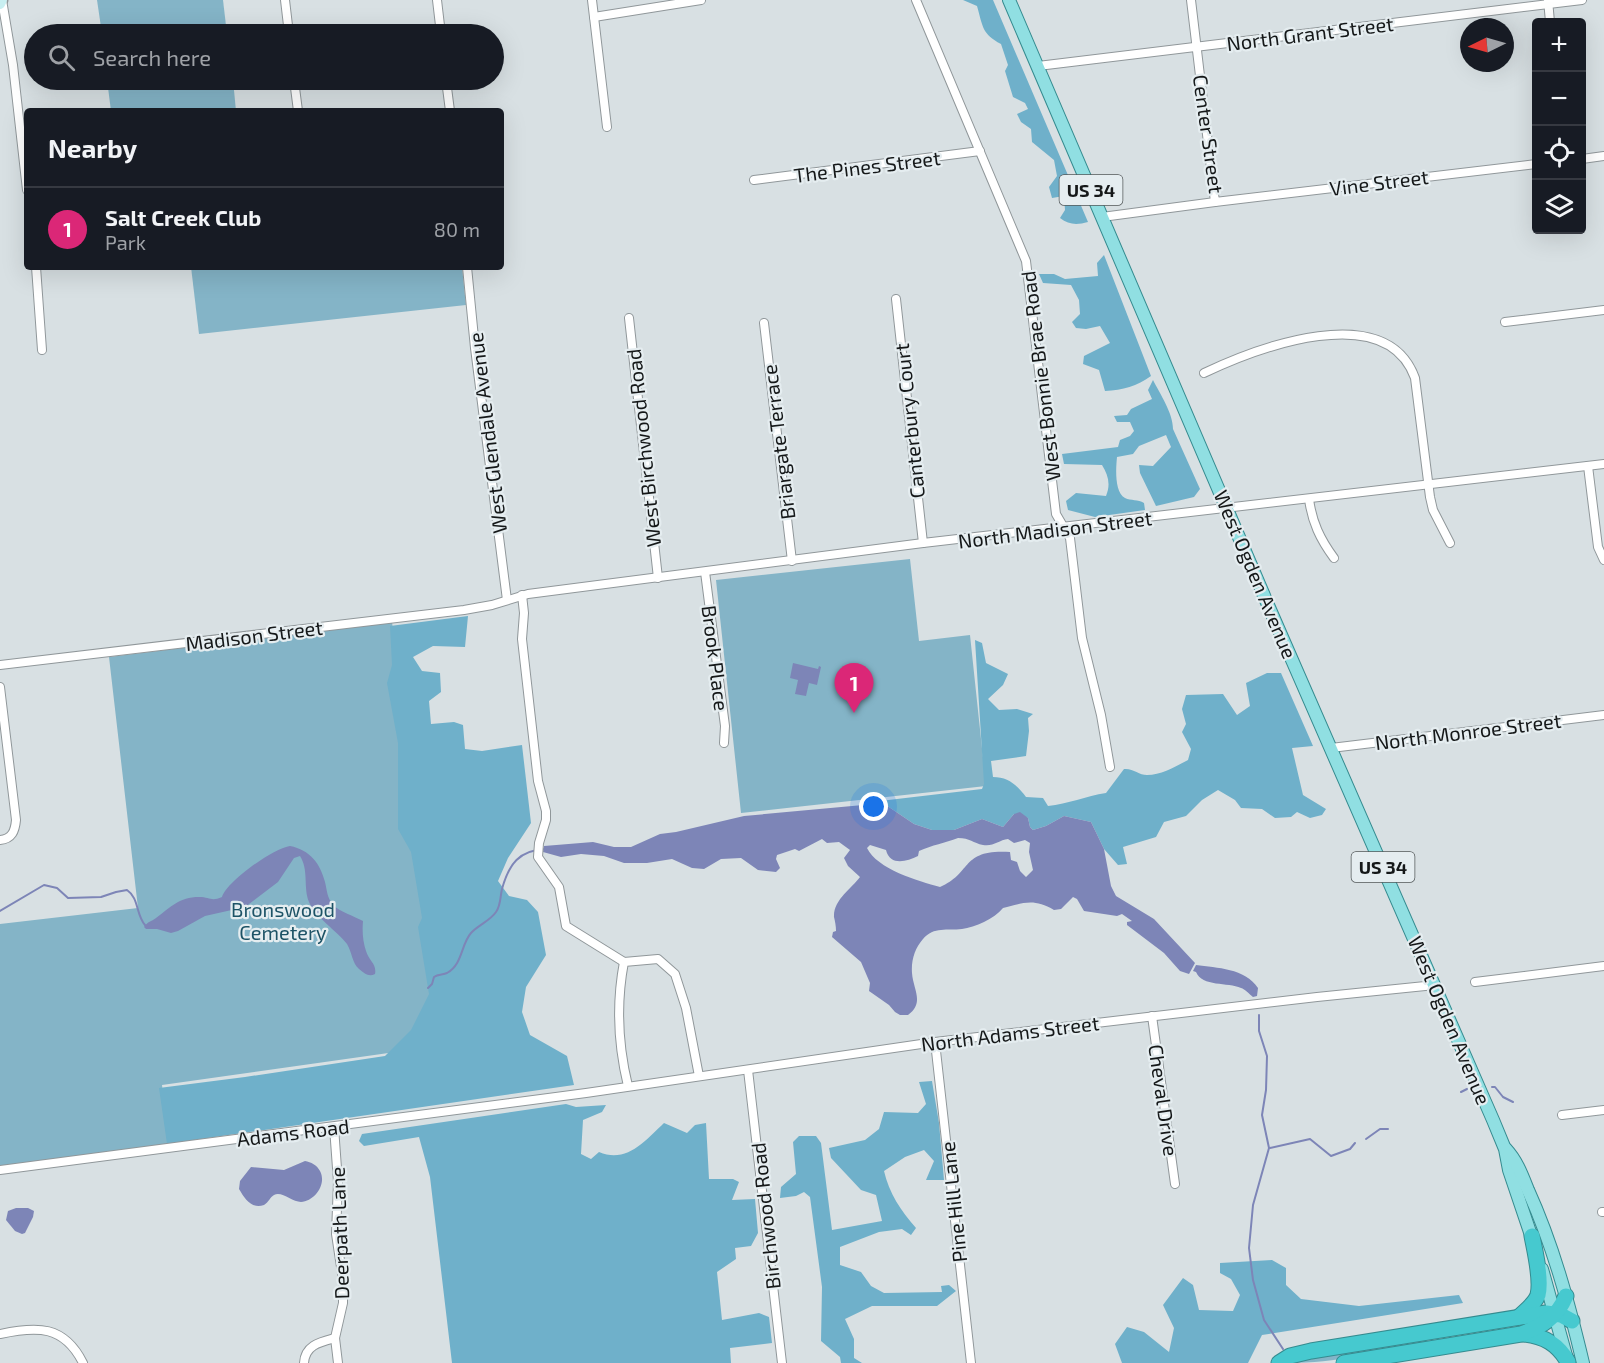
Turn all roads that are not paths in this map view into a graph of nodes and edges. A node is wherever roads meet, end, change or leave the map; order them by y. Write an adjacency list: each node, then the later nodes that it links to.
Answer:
1 (285, 0): 13 (street)
2 (437, 0): 14 (street)
3 (592, 0): 11 (street)
4 (701, 0): 11 (street)
5 (916, 0): 22 (street, West Bonnie Brae Road)
6 (1009, 0): 16 (main road, West Ogden Avenue / US 34)
7 (1191, 0): 15 (street, Center Street)
8 (1582, 0): 10 (street, North Grant Street)
9 (1, 1): 25 (street)
10 (1548, 2): 12 (street); 15 (street, North Grant Street)
11 (594, 17): 21 (street)
12 (1550, 18)
13 (288, 24)
14 (440, 24)
15 (1197, 47): 16 (street, North Grant Street); 29 (street, Center Street)
16 (1038, 66): 30 (main road, West Ogden Avenue / US 34)
17 (295, 90): 19 (street)
18 (447, 90): 20 (street)
19 (298, 108)
20 (450, 108)
21 (607, 127)
22 (980, 151): 27 (street, The Pines Street); 45 (street, West Bonnie Brae Road)
23 (1604, 156): 24 (street)
24 (1586, 158)
25 (24, 163)
26 (1532, 164): 28 (street, Vine Street)
27 (754, 180)
28 (1285, 194): 29 (street, Center Street)
29 (1215, 202): 30 (street)
30 (1102, 216): 44 (main road, West Ogden Avenue / US 34)
31 (36, 270): 38 (street)
32 (467, 270): 54 (street, West Glendale Avenue)
33 (896, 299): 46 (street, Canterbury Court)
34 (1604, 310): 36 (street)
35 (629, 318): 52 (street, West Birchwood Road)
36 (1505, 322)
37 (764, 323): 50 (street, Briargate Terrace)
38 (42, 350)
39 (1204, 373): 42 (street)
40 (1604, 464): 41 (street, North Madison Street)
41 (1588, 466): 42 (street, North Madison Street); 49 (street)
42 (1428, 485): 43 (street, North Madison Street); 47 (street)
43 (1310, 499): 44 (street, North Madison Street); 48 (street)
44 (1227, 507): 45 (street, North Madison Street); 59 (main road, West Ogden Avenue / US 34)
45 (1065, 528): 46 (street, North Madison Street); 60 (street, West Bonnie Brae Road)
46 (923, 543): 50 (street, North Madison Street)
47 (1450, 543)
48 (1334, 558)
49 (1604, 560)
50 (792, 561): 51 (street, North Madison Street)
51 (705, 572): 52 (street, North Madison Street); 58 (street, Brook Place)
52 (657, 578): 53 (street, North Madison Street)
53 (522, 595): 54 (street, North Madison Street); 62 (street)
54 (507, 600): 55 (street, Madison Street)
55 (0, 665)
56 (0, 687): 61 (street)
57 (1604, 715): 59 (street, North Monroe Street)
58 (724, 743)
59 (1331, 748): 65 (main road, West Ogden Avenue / US 34)
60 (1110, 767)
61 (0, 840)
62 (624, 962): 69 (street); 70 (street)
63 (1604, 966): 64 (street)
64 (1474, 982)
65 (1435, 985): 66 (street, North Adams Street); 75 (main road, West Ogden Avenue / US 34)
66 (1152, 1016): 67 (street, North Adams Street); 77 (street, Cheval Drive)
67 (935, 1042): 68 (street, North Adams Street); 90 (street, Pine Hill Lane)
68 (748, 1070): 69 (street, North Adams Street); 89 (street, Birchwood Road)
69 (699, 1076): 70 (street, North Adams Street)
70 (628, 1086): 71 (street, North Adams Street)
71 (586, 1093): 74 (street, Adams Road)
72 (1604, 1110): 73 (street)
73 (1562, 1115)
74 (334, 1127): 76 (street, Adams Road); 85 (street, Deerpath Lane)
75 (1505, 1149): 78 (main road, West Ogden Avenue / US 34); 79 (main road, West Ogden Avenue / US 34)
76 (0, 1170)
77 (1175, 1184)
78 (1532, 1236): 80 (main road, West Ogden Avenue / US 34); 81 (highway)
79 (1566, 1296): 80 (highway); 82 (main road, West Ogden Avenue / US 34)
80 (1556, 1314): 81 (highway); 82 (highway); 84 (highway); 93 (main road, West Ogden Avenue / US 34)
81 (1519, 1317): 91 (highway)
82 (1572, 1321): 93 (main road, West Ogden Avenue / US 34)
83 (0, 1334): 86 (street)
84 (1521, 1334): 92 (highway); 93 (highway)
85 (335, 1338): 87 (street); 88 (street, Deerpath Lane)
86 (83, 1363)
87 (304, 1363)
88 (338, 1363)
89 (782, 1363)
90 (971, 1363)
91 (1279, 1363)
92 (1344, 1363)
93 (1573, 1363)

